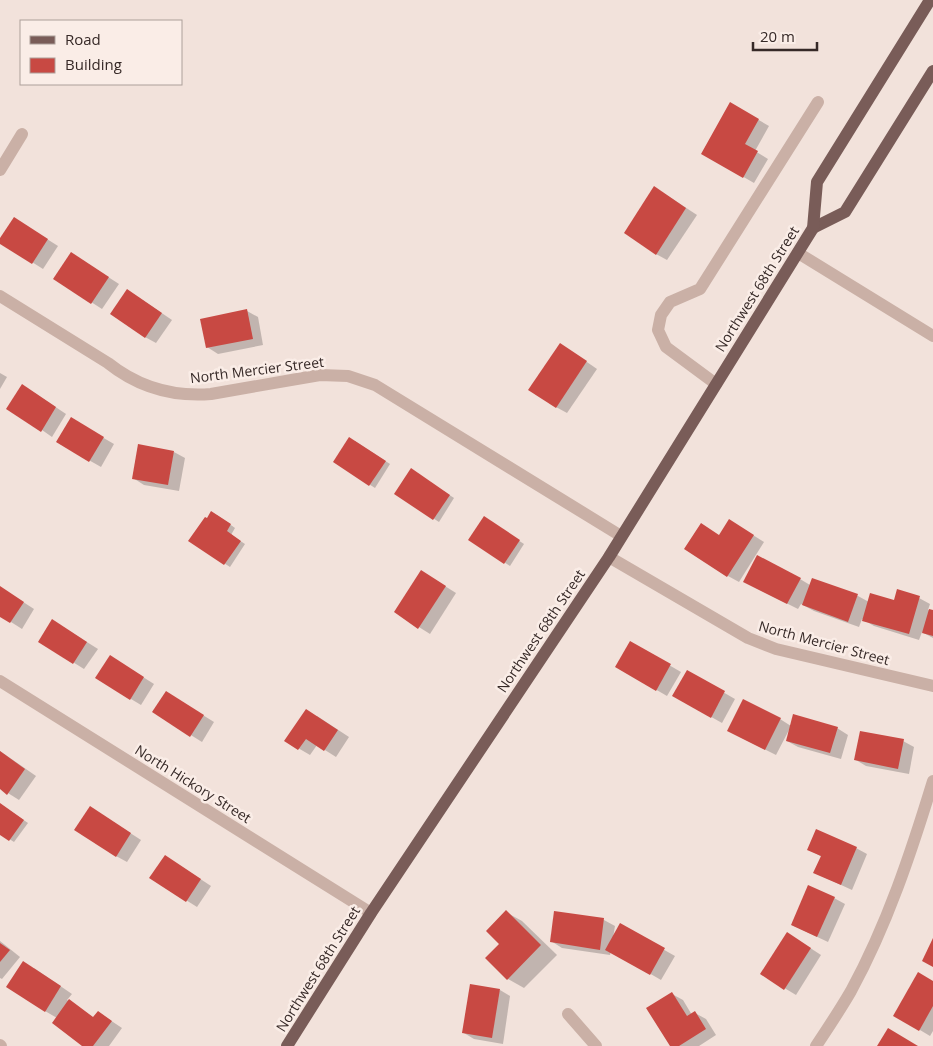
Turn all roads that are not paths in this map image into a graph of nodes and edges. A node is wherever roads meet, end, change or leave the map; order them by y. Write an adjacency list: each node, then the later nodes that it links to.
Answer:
1 (930, 0): 6 (main road, Northwest 68th Street)
2 (933, 71): 6 (main road, Northwest 68th Street)
3 (818, 102): 10 (street)
4 (22, 134): 5 (street)
5 (0, 170)
6 (813, 228): 7 (main road, Northwest 68th Street)
7 (798, 253): 9 (street); 10 (main road, Northwest 68th Street)
8 (0, 296): 11 (street, North Mercier Street)
9 (933, 336)
10 (716, 384): 11 (main road, Northwest 68th Street)
11 (621, 536): 12 (main road, Northwest 68th Street)
12 (609, 557): 14 (street, North Mercier Street); 16 (main road, Northwest 68th Street)
13 (0, 681): 16 (street, North Hickory Street)
14 (933, 686)
15 (933, 781): 20 (street)
16 (371, 913): 18 (main road, Northwest 68th Street)
17 (568, 1014): 19 (street)
18 (287, 1046)
19 (596, 1046)
20 (816, 1046)

